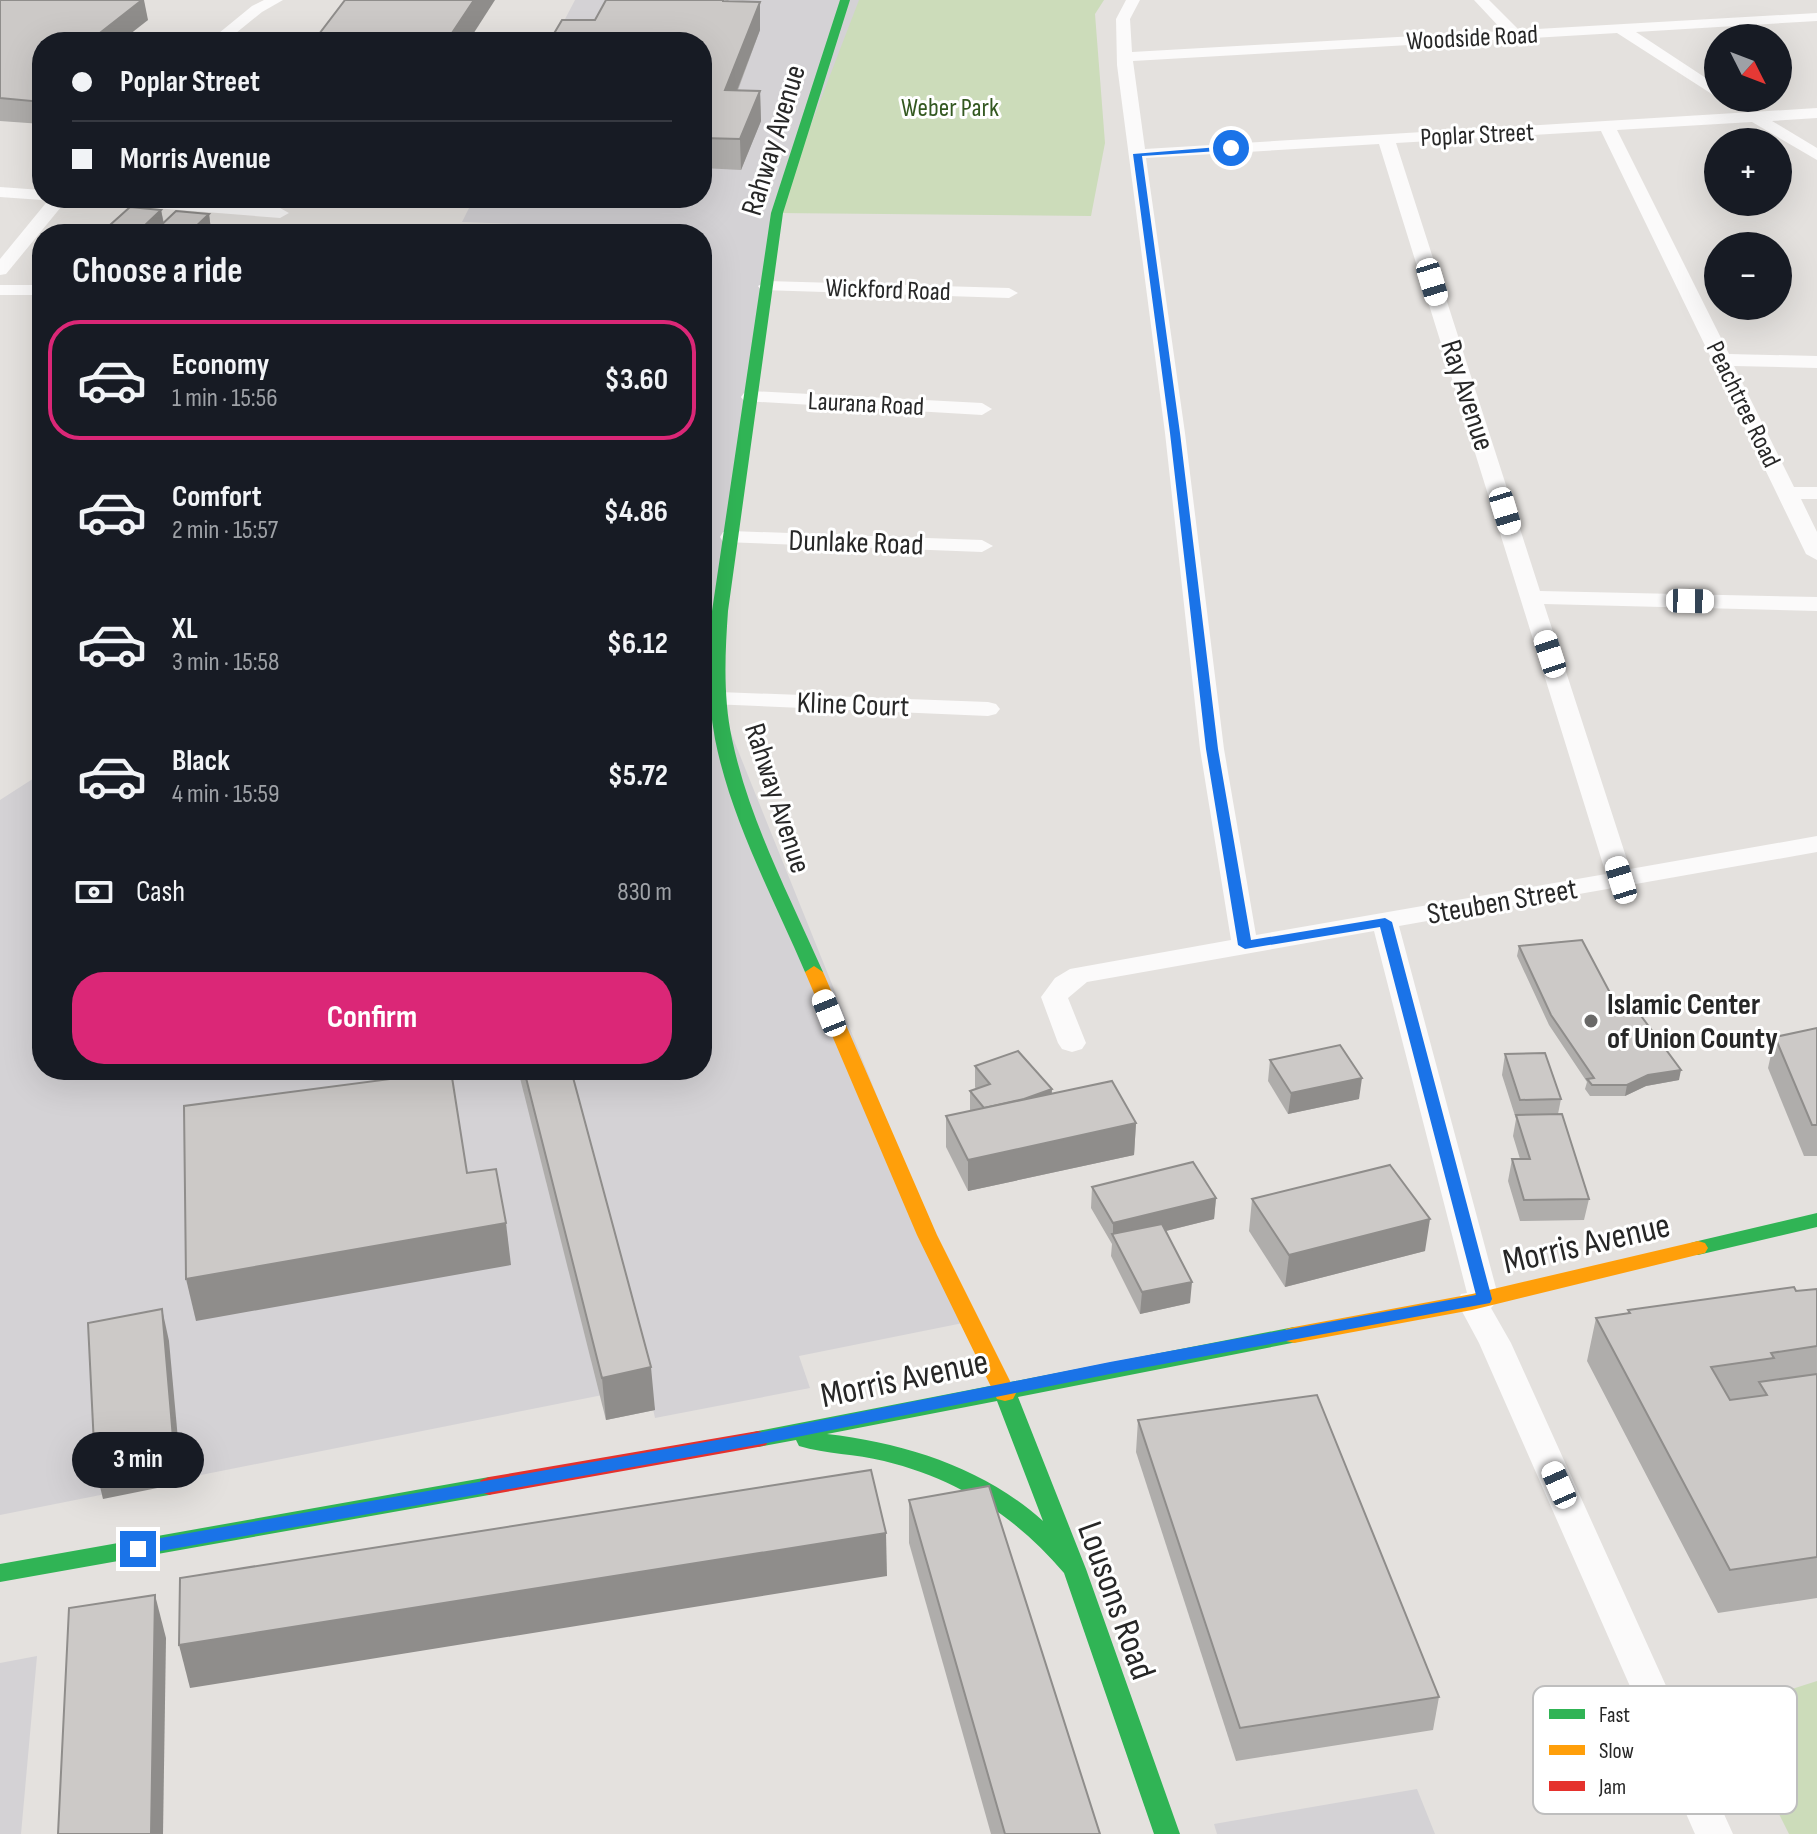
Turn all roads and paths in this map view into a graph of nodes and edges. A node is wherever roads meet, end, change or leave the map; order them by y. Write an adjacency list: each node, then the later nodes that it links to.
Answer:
1 (276, 0): 7 (street)
2 (845, 0): 26 (street, Rahway Avenue)
3 (1133, 0): 9 (street)
4 (1481, 0): 8 (street)
5 (1817, 17): 6 (street, Woodside Road)
6 (1621, 29): 8 (street, Woodside Road); 10 (street)
7 (228, 32)
8 (1515, 34): 9 (street, Woodside Road)
9 (1127, 57): 16 (street)
10 (1704, 84)
11 (1747, 112): 13 (street)
12 (1817, 113): 13 (street, Poplar Street)
13 (1754, 117): 14 (street, Poplar Street); 17 (street)
14 (1607, 126): 15 (street, Poplar Street); 30 (street, Peachtree Road)
15 (1386, 139): 16 (street, Poplar Street); 39 (street, Ray Avenue)
16 (1137, 154): 46 (street)
17 (1817, 155)
18 (0, 192): 19 (street)
19 (32, 194)
20 (51, 208): 23 (street)
21 (211, 208): 22 (street)
22 (280, 213)
23 (38, 224)
24 (32, 231): 25 (street)
25 (0, 270)
26 (767, 286): 29 (street, Wickford Road); 32 (street, Rahway Avenue)
27 (0, 290): 28 (street)
28 (32, 290)
29 (1009, 293)
30 (1722, 360): 31 (street); 34 (street, Peachtree Road)
31 (1817, 362)
32 (751, 397): 33 (street, Laurana Road); 36 (street, Rahway Avenue)
33 (982, 409)
34 (1787, 493): 35 (street); 38 (street, Peachtree Road)
35 (1817, 493)
36 (731, 537): 37 (street, Dunlake Road); 41 (street, Rahway Avenue)
37 (982, 546)
38 (1817, 554)
39 (1532, 597): 40 (street); 44 (street, Ray Avenue)
40 (1817, 604)
41 (719, 699): 42 (street, Kline Court); 50 (street, Rahway Avenue)
42 (988, 709)
43 (1817, 844): 44 (street, Steuben Street)
44 (1621, 880): 45 (street, Steuben Street)
45 (1385, 922): 46 (street, Steuben Street); 49 (street)
46 (1245, 945): 47 (street, Steuben Street)
47 (1072, 1043)
48 (1817, 1220): 49 (street, Morris Avenue)
49 (1478, 1300): 50 (street, Morris Avenue); 54 (street)
50 (1003, 1389): 51 (street, Morris Avenue); 52 (street, Lousons Road)
51 (762, 1438): 52 (street); 53 (street, Morris Avenue)
52 (1074, 1569): 56 (street, Lousons Road)
53 (0, 1573)
54 (1648, 1686)
55 (1705, 1814): 57 (street)
56 (1167, 1834)
57 (1714, 1834)

